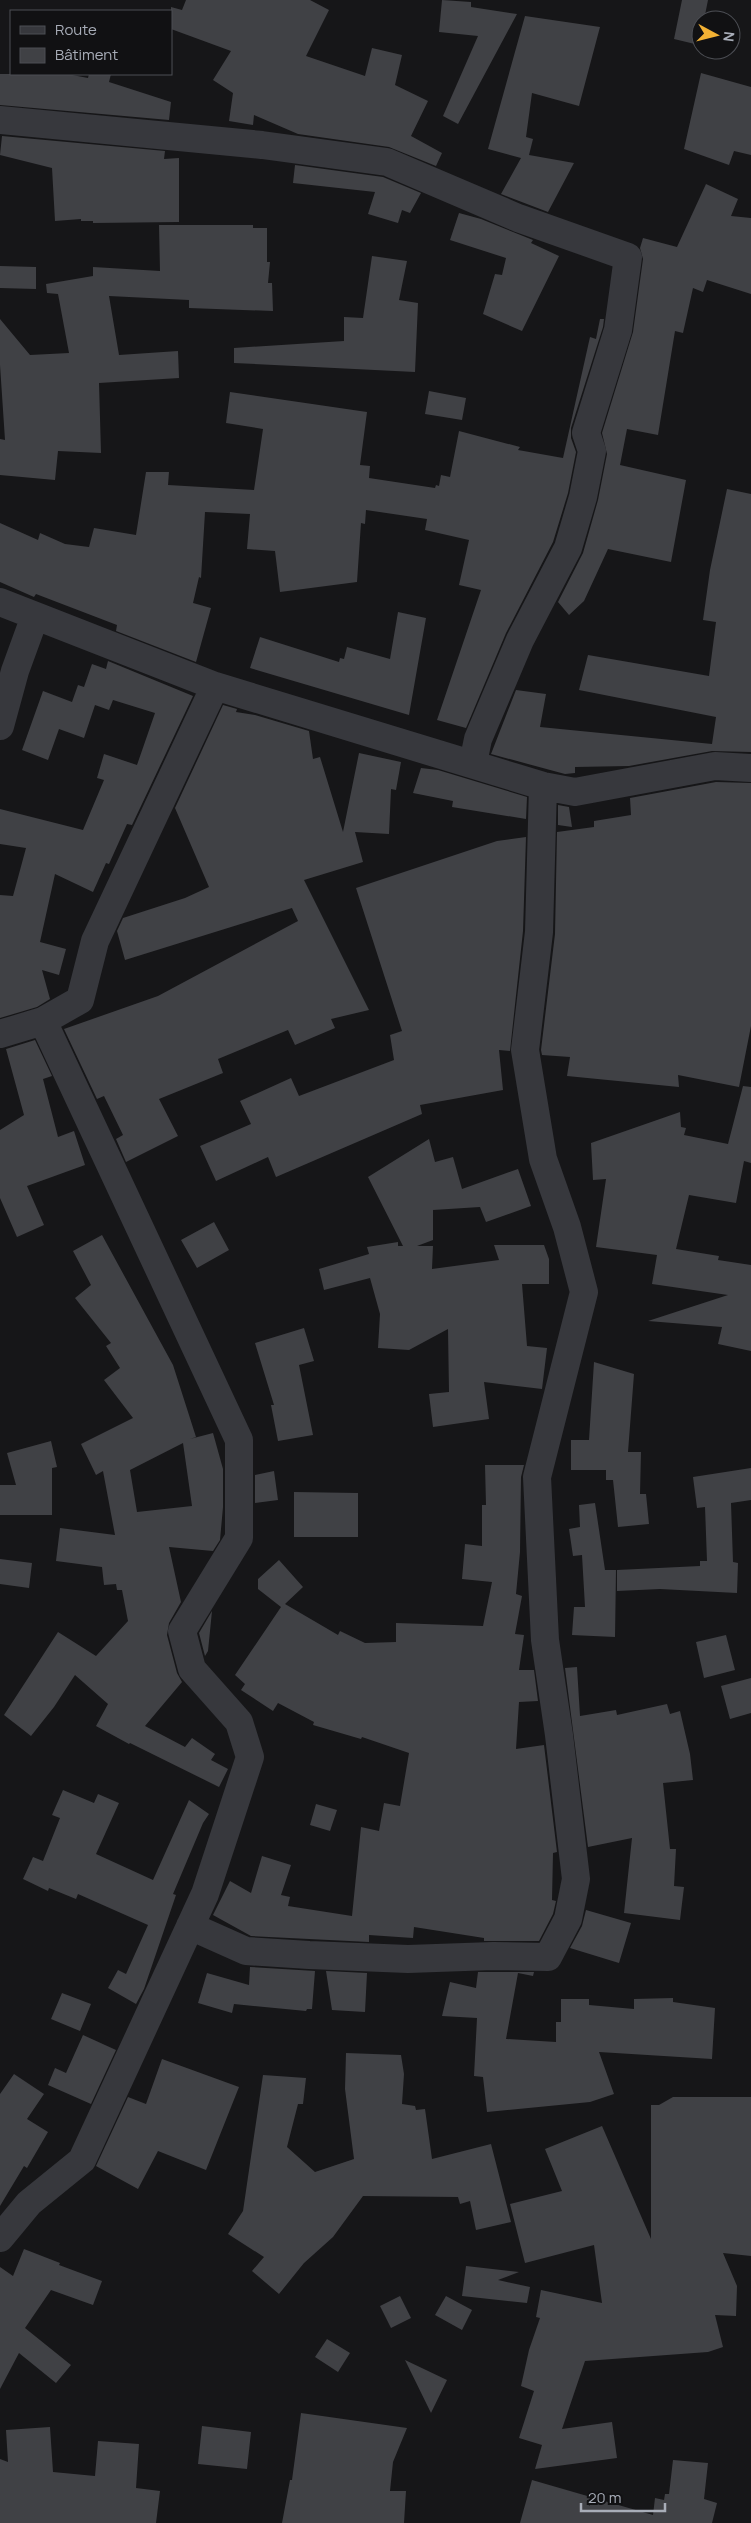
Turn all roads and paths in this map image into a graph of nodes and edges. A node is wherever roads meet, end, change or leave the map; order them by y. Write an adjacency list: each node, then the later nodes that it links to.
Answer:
1 (0, 120): 6 (street)
2 (0, 602): 3 (street)
3 (35, 616): 4 (street); 5 (street)
4 (215, 686): 6 (street); 9 (street)
5 (0, 726)
6 (473, 763): 8 (street)
7 (751, 768): 8 (street)
8 (543, 786): 11 (street)
9 (43, 1022): 10 (street); 11 (street)
10 (0, 1034)
11 (190, 1926): 12 (street)
12 (0, 2238)

